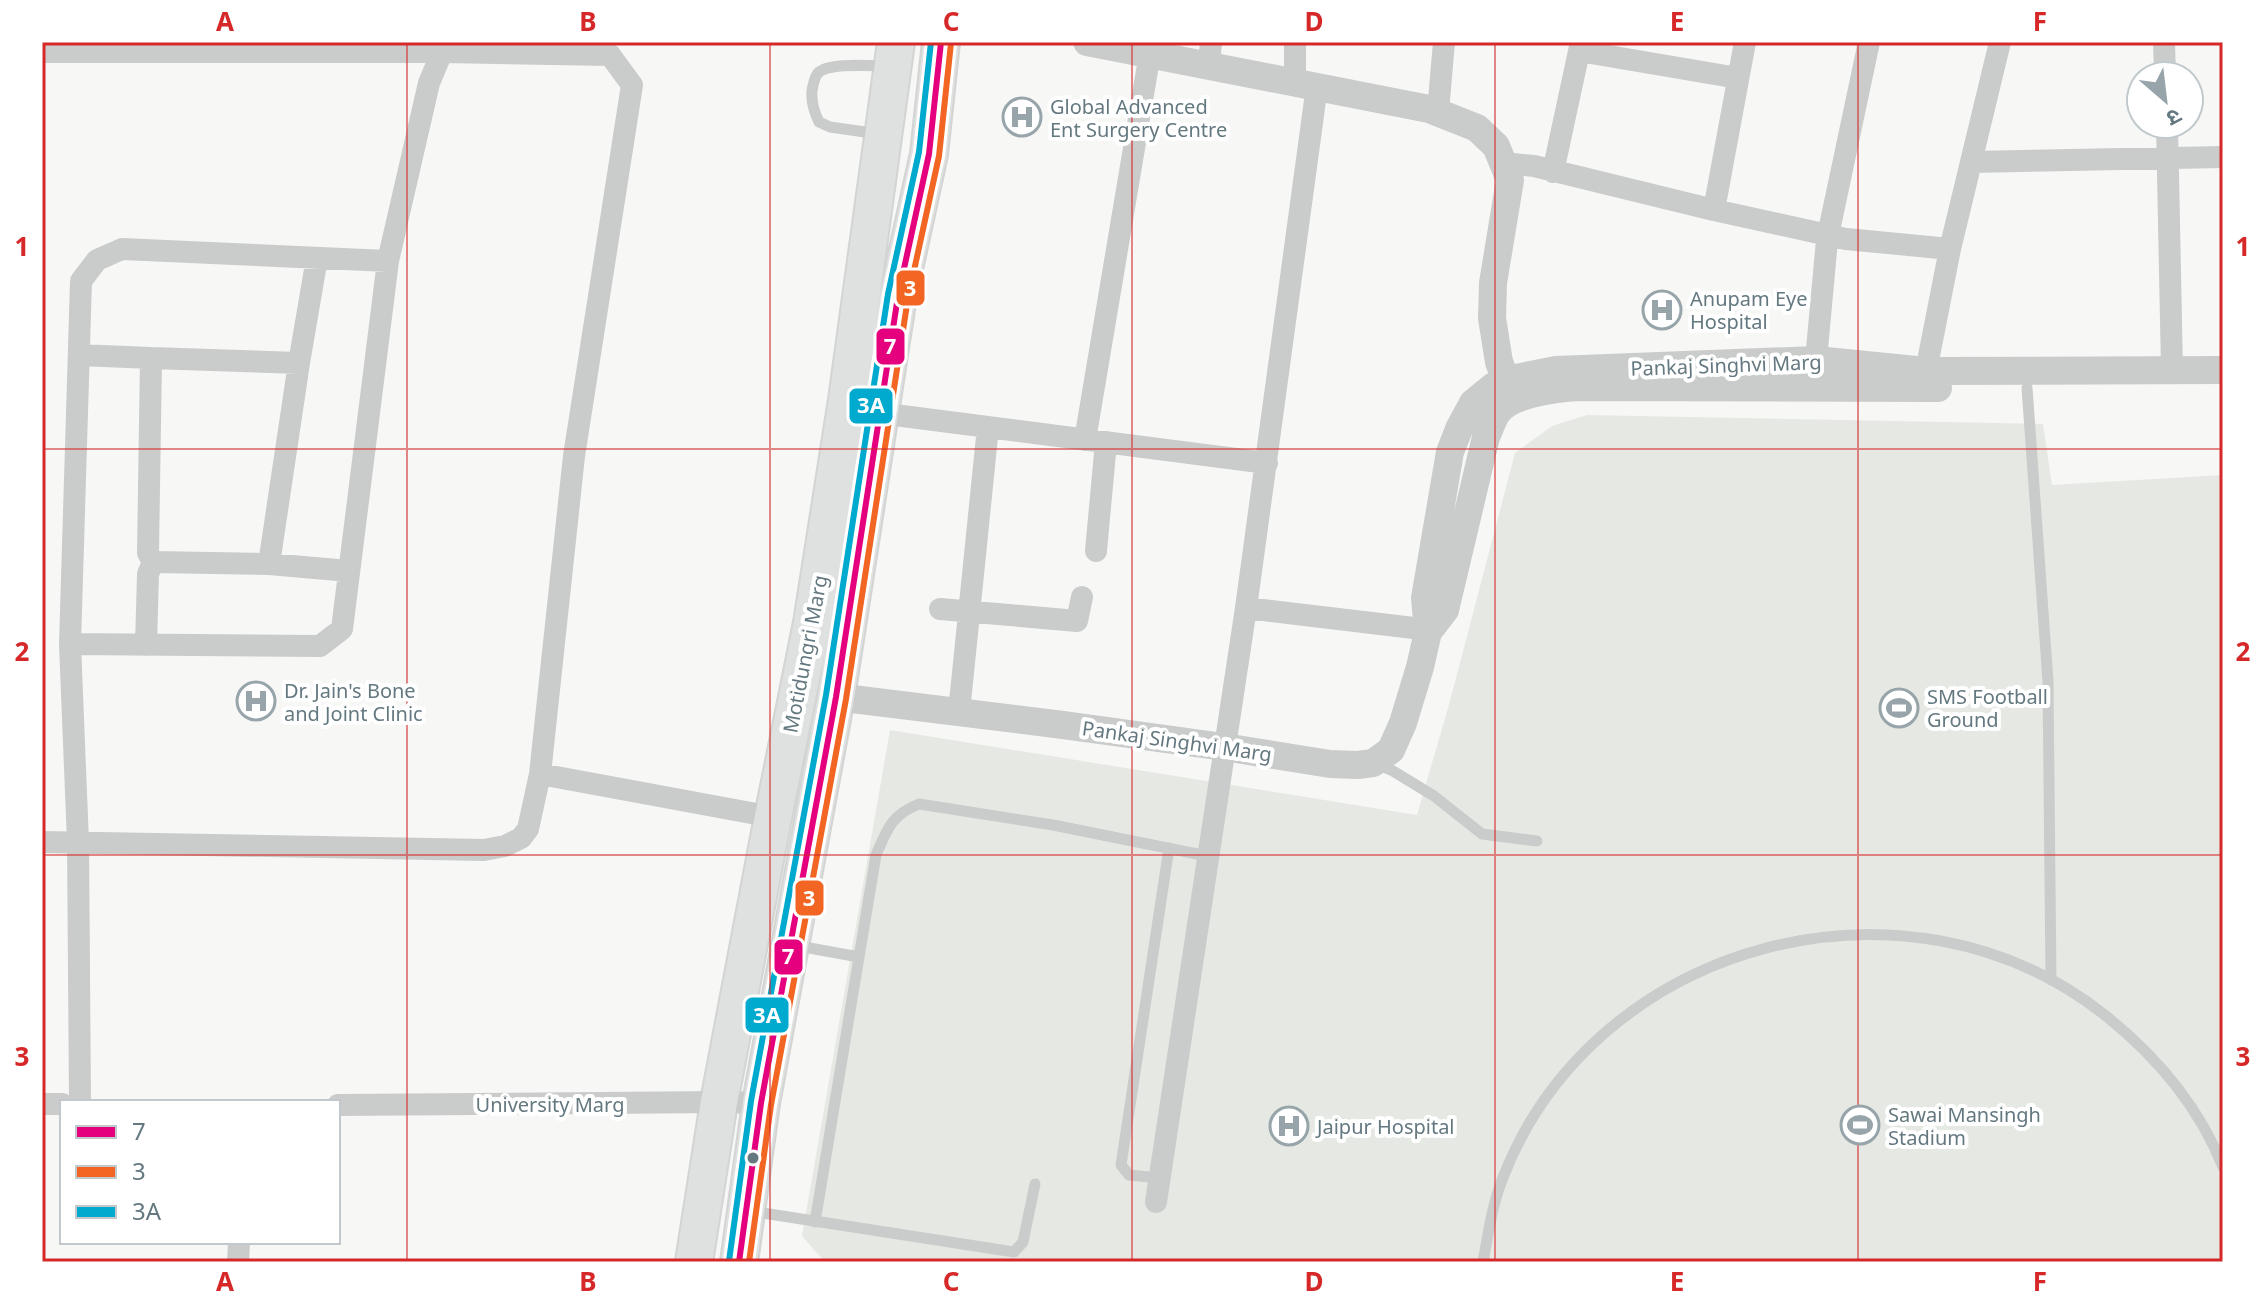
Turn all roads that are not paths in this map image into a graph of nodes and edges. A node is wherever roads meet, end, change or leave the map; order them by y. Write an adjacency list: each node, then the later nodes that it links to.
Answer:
1 (941, 42): 39 (main road)
2 (1087, 42): 11 (street)
3 (1295, 42): 15 (street)
4 (1444, 42): 16 (street)
5 (1745, 42): 14 (street)
6 (1869, 42): 25 (street)
7 (2000, 42): 21 (street)
8 (1580, 46): 14 (street); 23 (street)
9 (442, 47): 10 (street); 28 (street); 58 (street)
10 (42, 52)
11 (1150, 53): 13 (street); 41 (street)
12 (894, 54): 17 (main road, Motidungri Marg); 17 (lane)
13 (1210, 54): 15 (street)
14 (1738, 78): 24 (street)
15 (1306, 84): 16 (street); 42 (street)
16 (1438, 112): 22 (street)
17 (883, 134): 59 (main road, Motidungri Marg)
18 (2167, 140): 20 (street)
19 (2223, 157): 20 (street)
20 (2168, 159): 21 (street); 34 (street)
21 (1971, 162): 26 (street)
22 (1504, 163): 23 (street); 38 (street)
23 (1553, 172): 24 (street)
24 (1714, 210): 25 (street)
25 (1828, 235): 26 (street); 33 (street)
26 (1950, 249): 35 (street)
27 (317, 258): 28 (street); 29 (street); 31 (street)
28 (388, 261): 46 (street)
29 (79, 355): 30 (street); 52 (street)
30 (151, 358): 31 (street); 44 (street)
31 (299, 363): 45 (street)
32 (2223, 370): 34 (street, Pankaj Singhvi Marg)
33 (1815, 374): 35 (street, Pankaj Singhvi Marg); 38 (street, Pankaj Singhvi Marg)
34 (2174, 378): 35 (street, Pankaj Singhvi Marg); 36 (street, Pankaj Singhvi Marg); 37 (street, Pankaj Singhvi Marg)
35 (1925, 380): 36 (street, Pankaj Singhvi Marg)
36 (2027, 388): 67 (lane)
37 (2223, 389)
38 (1510, 390): 51 (street)
39 (879, 413): 40 (street); 54 (main road)
40 (988, 427): 41 (street); 50 (street)
41 (1096, 441): 42 (street); 43 (street)
42 (1267, 463): 48 (street)
43 (1096, 551)
44 (153, 562): 45 (street); 53 (street)
45 (269, 564): 46 (street)
46 (349, 571): 53 (street)
47 (1082, 597): 50 (street)
48 (1246, 608): 51 (street); 56 (street)
49 (940, 609): 50 (street)
50 (969, 612): 55 (street)
51 (1428, 632): 57 (street)
52 (70, 644): 53 (street); 62 (street)
53 (146, 645)
54 (836, 697): 55 (street, Pankaj Singhvi Marg); 65 (main road)
55 (959, 712): 56 (street, Pankaj Singhvi Marg)
56 (1224, 747): 57 (street, Pankaj Singhvi Marg); 64 (street)
57 (1373, 763): 60 (lane)
58 (540, 774): 59 (street); 62 (street)
59 (773, 817): 69 (main road, Motidungri Marg)
60 (1537, 841)
61 (42, 842): 62 (street)
62 (78, 842): 68 (street)
63 (1169, 848): 64 (lane); 66 (lane); 73 (lane)
64 (1207, 856): 73 (street)
65 (790, 944): 66 (lane); 70 (main road)
66 (859, 957): 77 (lane)
67 (2051, 980): 72 (lane); 80 (lane)
68 (80, 1100)
69 (719, 1102): 70 (street, University Marg); 71 (street, University Marg); 78 (main road, Motidungri Marg)
70 (761, 1103): 76 (main road)
71 (340, 1105)
72 (2223, 1167)
73 (1160, 1178): 75 (street)
74 (1035, 1184): 77 (lane)
75 (1156, 1202)
76 (747, 1211): 77 (lane); 79 (main road)
77 (815, 1222)
78 (694, 1262)
79 (739, 1262)
80 (1483, 1262)

